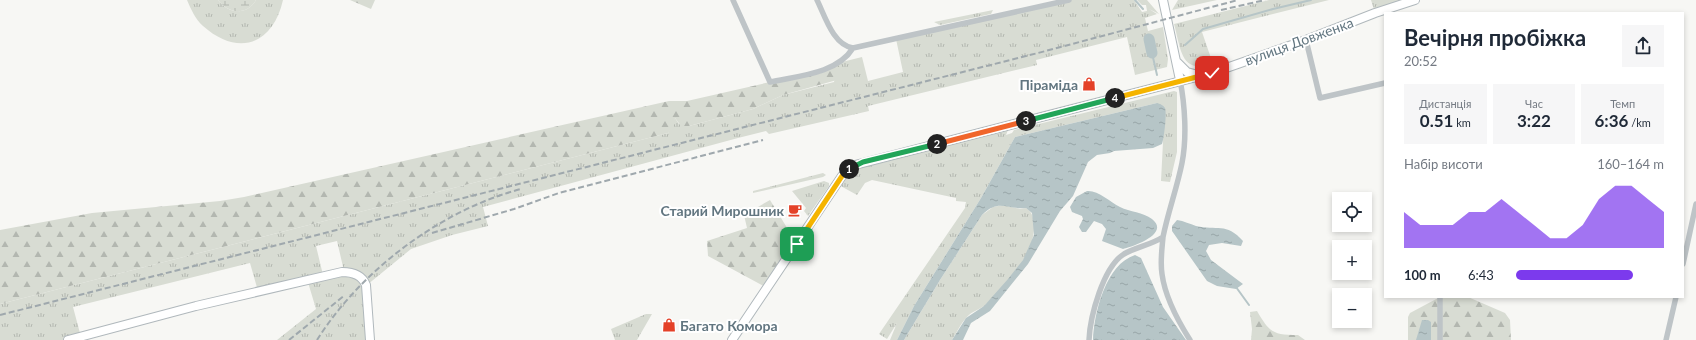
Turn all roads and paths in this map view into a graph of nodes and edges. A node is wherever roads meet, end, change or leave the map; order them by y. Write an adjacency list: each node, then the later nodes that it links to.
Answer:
1 (733, 0): 8 (street)
2 (817, 0): 8 (street)
3 (1069, 0): 8 (street)
4 (1158, 0): 6 (street)
5 (1415, 0): 7 (street, вулиця Довженка)
6 (1164, 4): 9 (street)
7 (1306, 40): 10 (street, вулиця Довженка); 12 (street)
8 (853, 48)
9 (1176, 60): 10 (street); 11 (street); 13 (street)
10 (1201, 76): 11 (street, вулиця Довженка)
11 (1180, 80): 13 (street, вулиця Довженка); 15 (street)
12 (1384, 83)
13 (1167, 84): 23 (street, вулиця Довженка)
14 (1696, 204): 16 (street)
15 (1163, 237): 24 (street); 25 (street)
16 (1688, 239): 17 (street); 18 (street)
17 (1696, 240)
18 (1684, 259)
19 (1440, 298): 26 (street)
20 (1676, 298): 27 (street)
21 (68, 340): 22 (street)
22 (370, 340)
23 (732, 340)
24 (1089, 340)
25 (1190, 340)
26 (1440, 340)
27 (1666, 340)

